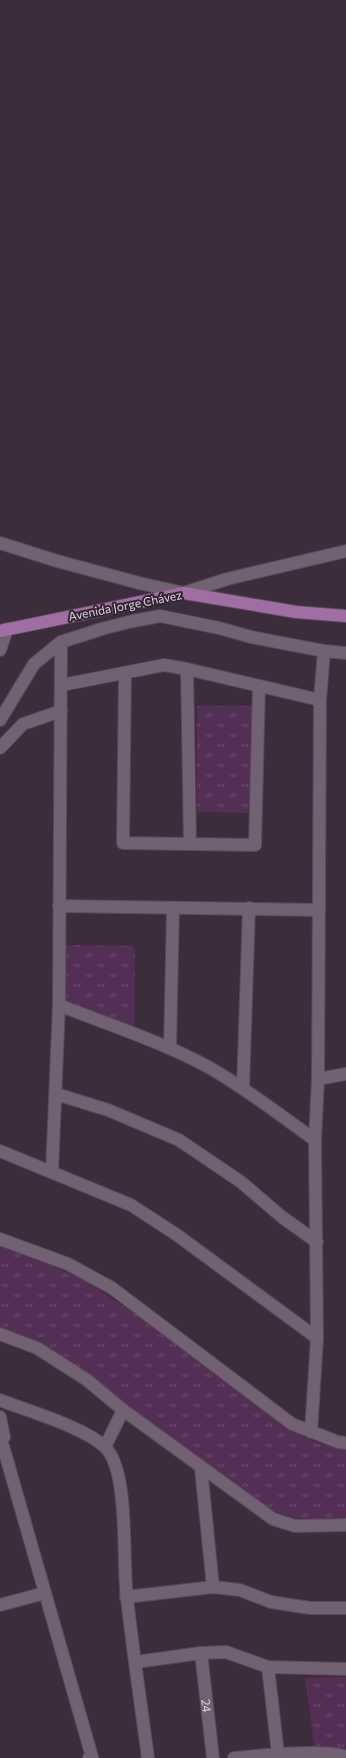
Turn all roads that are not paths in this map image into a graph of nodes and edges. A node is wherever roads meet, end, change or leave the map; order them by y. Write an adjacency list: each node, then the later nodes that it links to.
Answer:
1 (0, 542): 3 (street)
2 (346, 551): 3 (street)
3 (184, 593): 4 (main road, Avenida Jorge Chávez); 5 (main road, Avenida Jorge Chávez)
4 (346, 616)
5 (3, 630): 7 (street)
6 (61, 642): 8 (street); 12 (street); 16 (street)
7 (0, 650)
8 (324, 651): 9 (street); 14 (street)
9 (346, 653)
10 (187, 669): 11 (street); 13 (street); 18 (street)
11 (125, 673): 12 (street); 18 (street)
12 (62, 685): 15 (street)
13 (259, 686): 14 (street); 18 (street)
14 (320, 700): 22 (street)
15 (61, 711): 17 (street); 19 (street)
16 (0, 720)
17 (0, 748)
18 (190, 844)
19 (59, 906): 21 (street); 23 (street)
20 (249, 908): 21 (street); 22 (street); 27 (street)
21 (173, 909): 24 (street)
22 (319, 910): 26 (street)
23 (59, 1005): 24 (street); 28 (street)
24 (170, 1048): 27 (street)
25 (346, 1074): 26 (street)
26 (318, 1079): 29 (street)
27 (243, 1088): 29 (street)
28 (56, 1094): 31 (street); 33 (street)
29 (315, 1140): 33 (street)
30 (0, 1151): 31 (street)
31 (52, 1172): 35 (street)
32 (0, 1239): 39 (street)
33 (317, 1242): 35 (street)
34 (0, 1334): 37 (street)
35 (316, 1338): 39 (street)
36 (0, 1400): 41 (street)
37 (123, 1410): 41 (street); 42 (street)
38 (0, 1417): 45 (street)
39 (311, 1432): 40 (street)
40 (346, 1443)
41 (105, 1447): 46 (street)
42 (201, 1468): 43 (street); 44 (street)
43 (346, 1526)
44 (213, 1587): 46 (street); 48 (street)
45 (45, 1593): 47 (street); 55 (street)
46 (126, 1597): 50 (street)
47 (0, 1605)
48 (346, 1608)
49 (201, 1653): 50 (street); 51 (street); 57 (street, 24)
50 (136, 1662): 56 (street)
51 (268, 1667): 52 (street); 53 (street)
52 (346, 1669)
53 (278, 1754): 54 (street); 58 (street)
54 (346, 1757)
55 (89, 1758)
56 (148, 1758)
57 (213, 1758)
58 (234, 1758)

